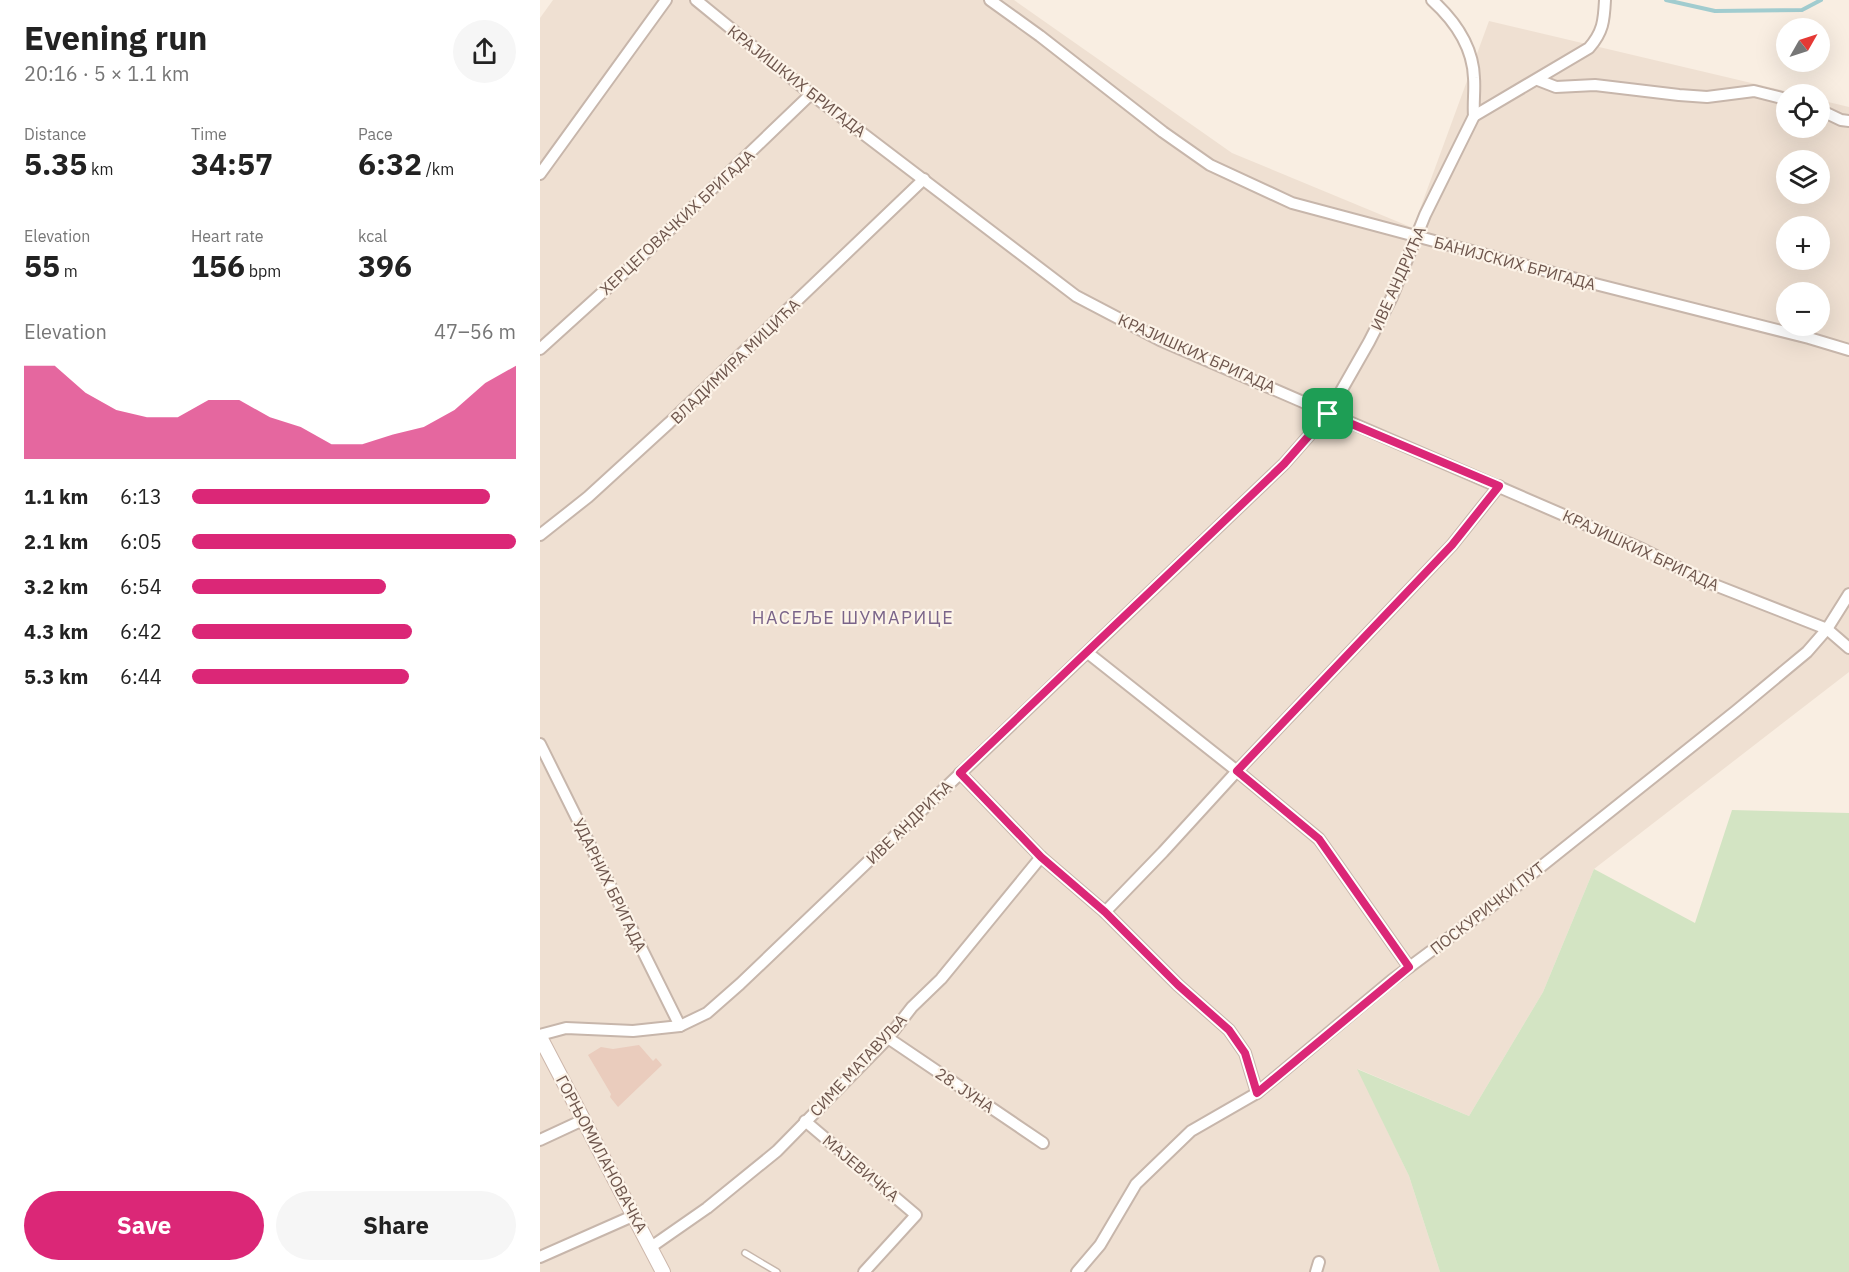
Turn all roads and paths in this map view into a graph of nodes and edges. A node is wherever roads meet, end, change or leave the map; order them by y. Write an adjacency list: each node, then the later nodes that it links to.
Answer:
1 (666, 0): 12 (street)
2 (696, 0): 7 (street, КРАЈИШКИХ БРИГАДА)
3 (990, 0): 14 (street, БАНИЈСКИХ БРИГАДА)
4 (1432, 0): 10 (street, ИВЕ АНДРИЋА)
5 (1605, 0): 6 (street)
6 (1538, 80): 8 (street); 10 (street)
7 (811, 94): 13 (street, КРАЈИШКИХ БРИГАДА); 15 (street, ХЕРЦЕГОВАЧКИХ БРИГАДА)
8 (1776, 96)
9 (1830, 115): 11 (street)
10 (1474, 116): 14 (street, ИВЕ АНДРИЋА)
11 (1849, 121)
12 (540, 174)
13 (924, 179): 17 (street, КРАЈИШКИХ БРИГАДА); 19 (street, ВЛАДИМИРА МИЦИЋА)
14 (1415, 237): 16 (street, БАНИЈСКИХ БРИГАДА); 17 (street, ИВЕ АНДРИЋА)
15 (540, 349)
16 (1849, 350)
17 (1328, 414): 18 (street, КРАЈИШКИХ БРИГАДА); 23 (street, ИВЕ АНДРИЋА)
18 (1499, 486): 21 (street, КРАЈИШКИХ БРИГАДА); 25 (street)
19 (540, 535)
20 (1849, 594): 21 (street, ПОСКУРИЧКИ ПУТ)
21 (1827, 629): 22 (street, КРАЈИШКИХ БРИГАДА); 29 (street, ПОСКУРИЧКИ ПУТ)
22 (1849, 648)
23 (1088, 652): 25 (street); 26 (street, ИВЕ АНДРИЋА)
24 (540, 744): 30 (street, УДАРНИХ БРИГАДА)
25 (1237, 771): 28 (street); 29 (street)
26 (960, 773): 27 (street); 30 (street, ИВЕ АНДРИЋА)
27 (1041, 857): 28 (street); 32 (street, СИМЕ МАТАВУЉА)
28 (1105, 912): 33 (street)
29 (1409, 967): 33 (street, ПОСКУРИЧКИ ПУТ)
30 (680, 1026): 31 (street, ИВЕ АНДРИЋА)
31 (540, 1036): 34 (main road, ГОРЊОМИЛАНОВАЧКА)
32 (888, 1038): 35 (street, СИМЕ МАТАВУЉА); 37 (street, 28. ЈУНА)
33 (1257, 1093): 45 (street, ПОСКУРИЧКИ ПУТ)
34 (583, 1120): 36 (street); 38 (main road, ГОРЊОМИЛАНОВАЧКА)
35 (805, 1121): 39 (street, СИМЕ МАТАВУЉА); 44 (street, МАЈЕВИЧКА)
36 (540, 1140)
37 (1043, 1143)
38 (635, 1215): 39 (main road, ГОРЊОМИЛАНОВАЧКА); 41 (street)
39 (651, 1247): 42 (main road, ГОРЊОМИЛАНОВАЧКА)
40 (745, 1253): 43 (lane)
41 (540, 1257)
42 (663, 1272)
43 (777, 1272)
44 (864, 1272)
45 (1077, 1272)

